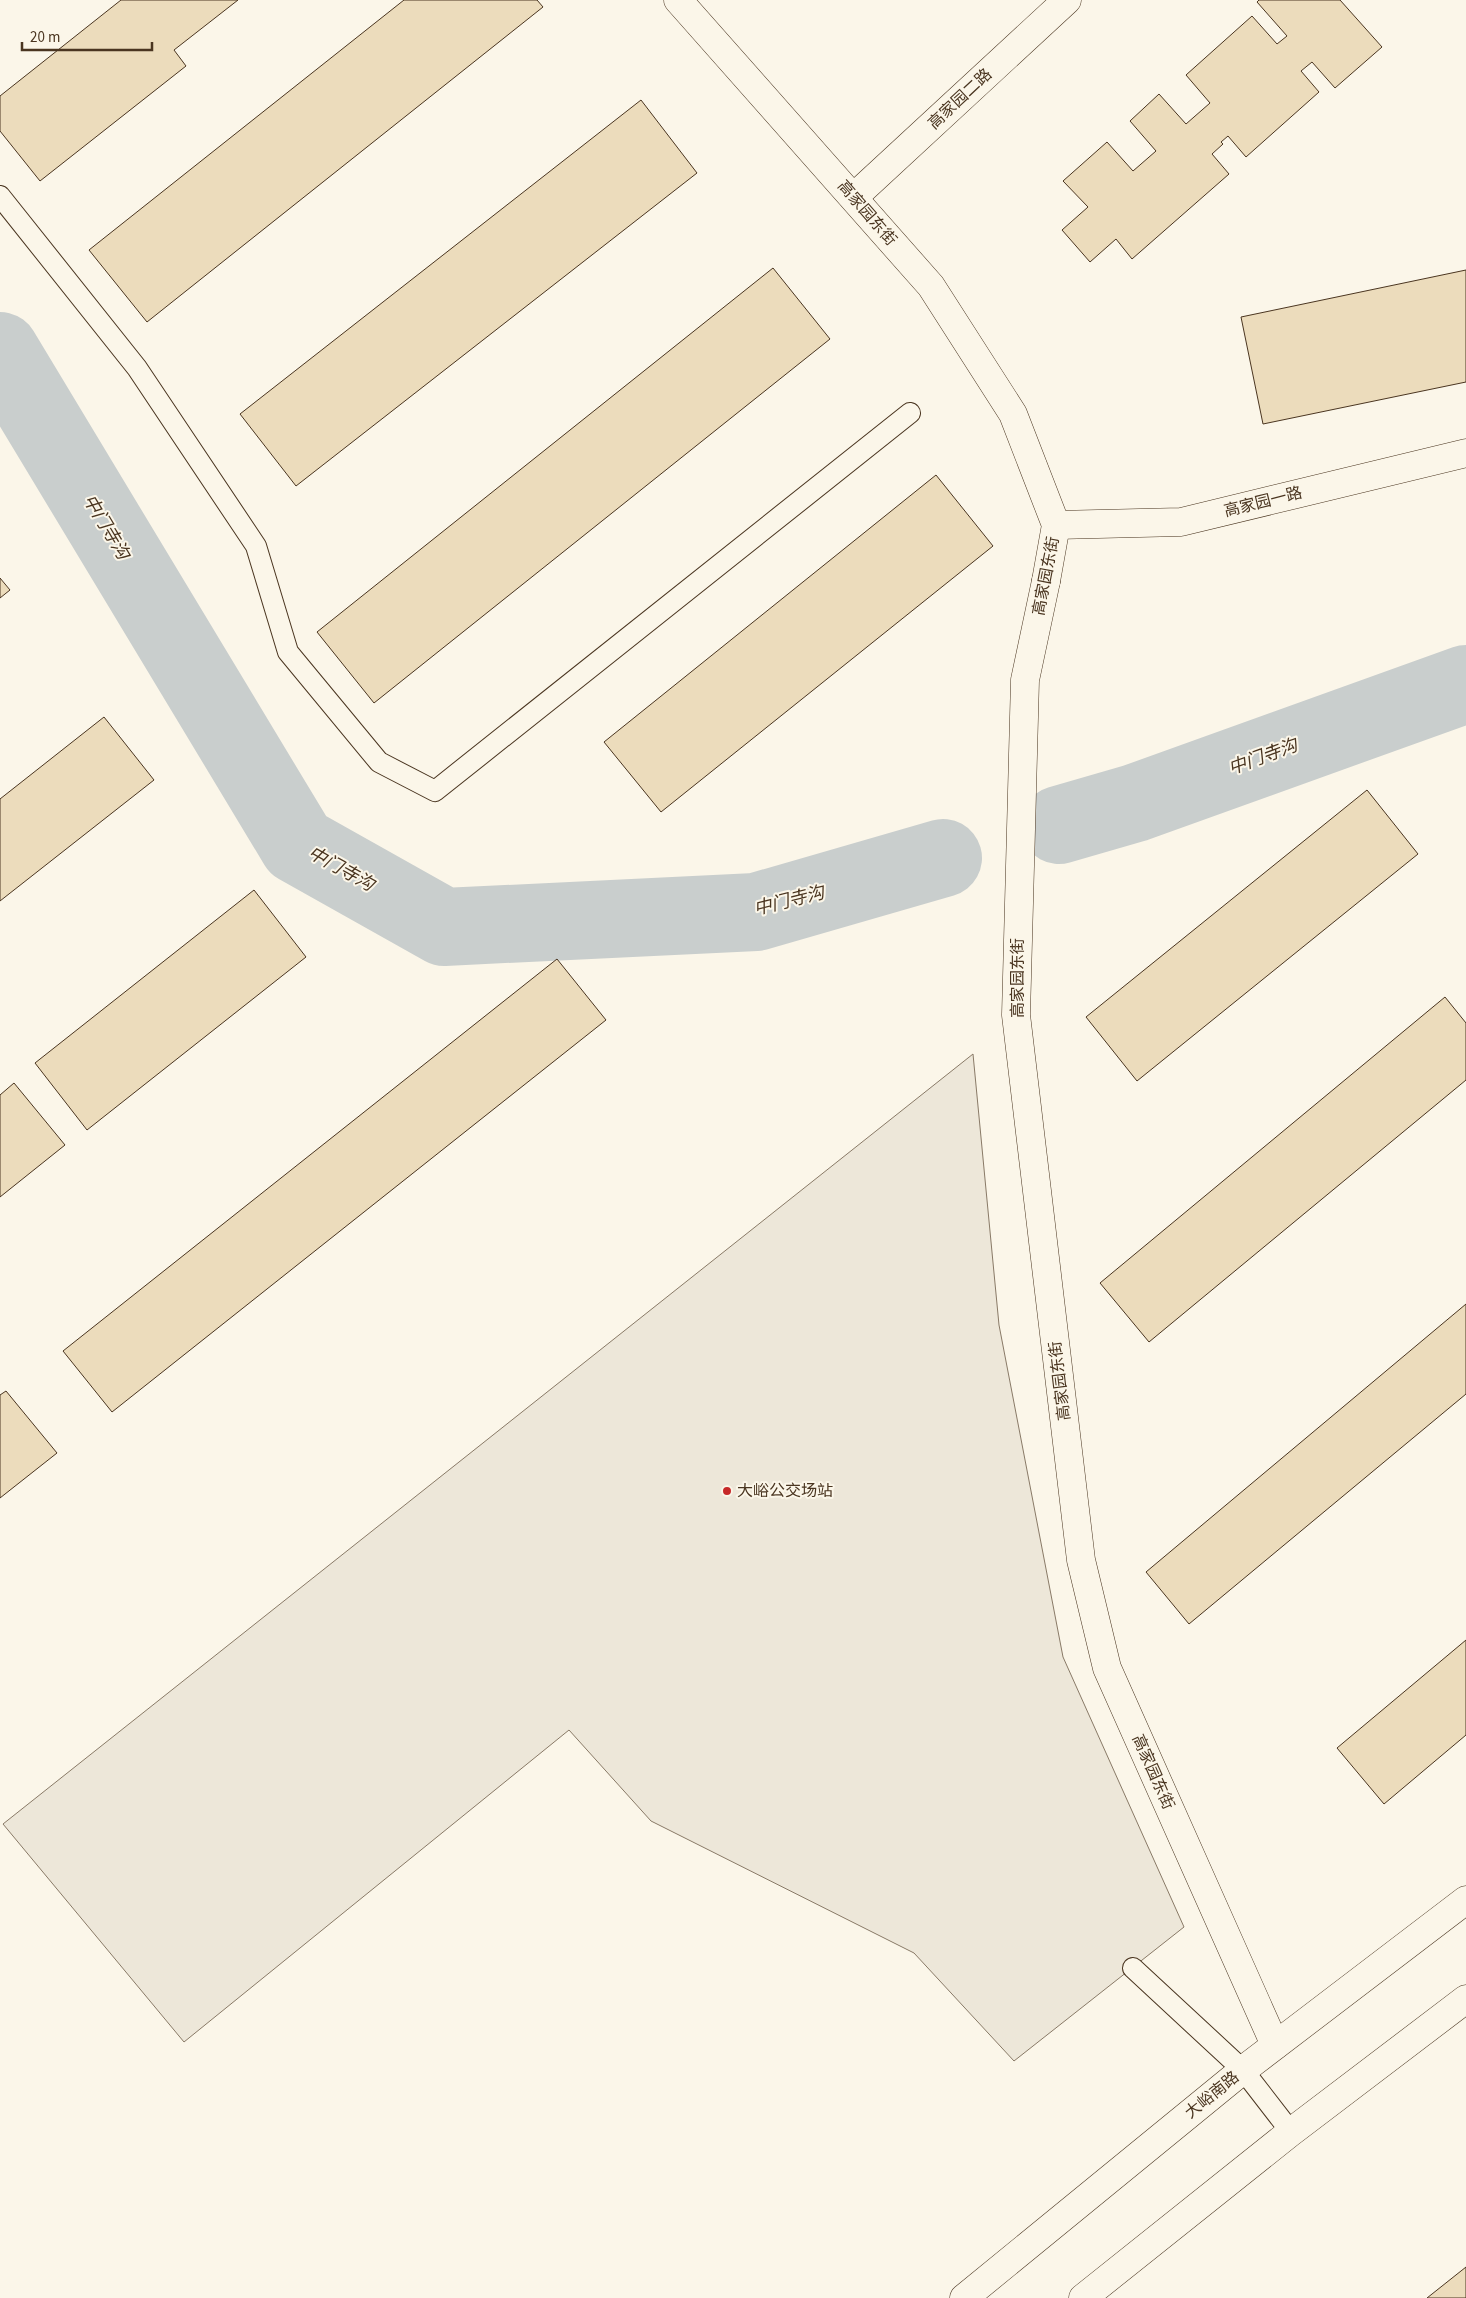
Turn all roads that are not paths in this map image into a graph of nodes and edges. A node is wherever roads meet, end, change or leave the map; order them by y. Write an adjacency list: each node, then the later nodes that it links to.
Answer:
1 (678, 0): 4 (street, 高家园东街)
2 (1067, 0): 4 (street, 高家园二路)
3 (0, 196): 5 (lane)
4 (854, 197): 7 (street, 高家园东街)
5 (910, 413)
6 (1466, 453): 7 (street, 高家园一路)
7 (1056, 525): 11 (street, 高家园东街)
8 (1466, 1900): 11 (street, 大峪南路)
9 (1133, 1968): 12 (lane)
10 (1466, 1999): 13 (street)
11 (1275, 2045): 12 (street, 大峪南路)
12 (1243, 2070): 13 (lane); 14 (street, 大峪南路)
13 (1291, 2132): 15 (street)
14 (964, 2298)
15 (1083, 2298)

